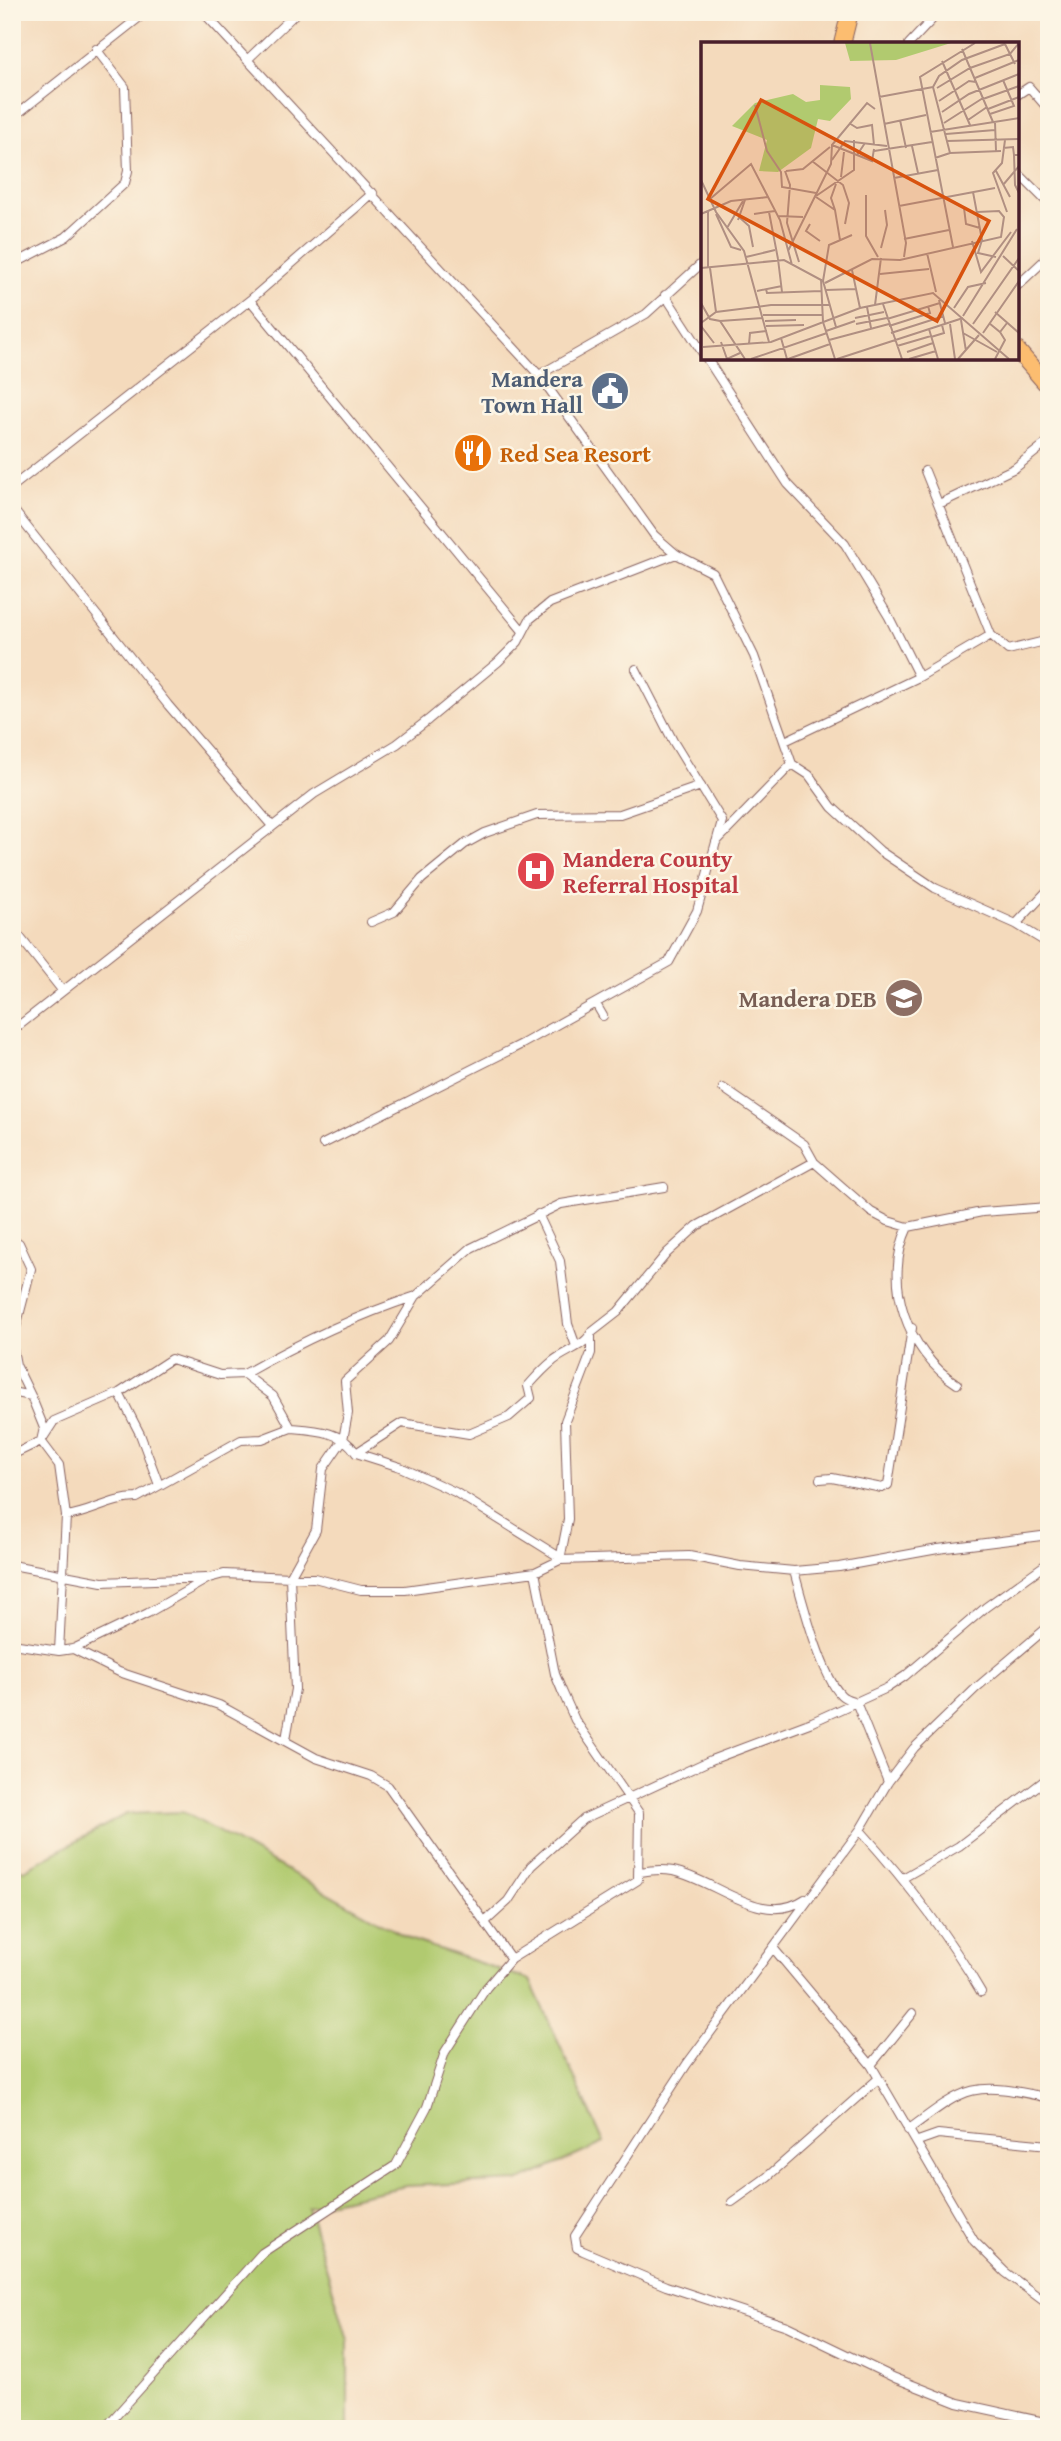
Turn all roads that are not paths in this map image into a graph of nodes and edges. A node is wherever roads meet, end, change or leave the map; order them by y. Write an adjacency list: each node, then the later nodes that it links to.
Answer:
1 (146, 12): 10 (street)
2 (202, 12): 11 (street)
3 (298, 12): 11 (street)
4 (850, 12): 8 (highway)
5 (939, 12): 9 (street)
6 (1045, 12): 7 (street)
7 (1049, 16)
8 (842, 42)
9 (911, 42)
10 (96, 49): 14 (street); 20 (street)
11 (247, 60): 16 (street)
12 (1019, 94): 13 (street)
13 (1049, 110)
14 (12, 118)
15 (1019, 174): 17 (street)
16 (373, 193): 23 (street); 27 (street)
17 (1049, 204)
18 (1049, 256): 21 (street)
19 (701, 263): 22 (street)
20 (12, 265)
21 (1019, 284)
22 (665, 295): 24 (street); 27 (street)
23 (250, 300): 31 (street); 35 (street)
24 (701, 350)
25 (1019, 352): 28 (highway)
26 (708, 360): 39 (street)
27 (539, 375): 34 (street)
28 (1049, 387)
29 (1049, 441): 32 (street)
30 (925, 471): 32 (street)
31 (12, 487)
32 (939, 504): 36 (street)
33 (12, 508): 43 (street)
34 (676, 554): 35 (street); 40 (street)
35 (522, 630): 43 (street)
36 (991, 635): 37 (street); 39 (street)
37 (1049, 640)
38 (636, 669): 42 (street)
39 (919, 677): 40 (street)
40 (785, 741): 41 (street)
41 (792, 764): 44 (street); 47 (street)
42 (701, 786): 44 (street); 46 (street)
43 (272, 826): 50 (street)
44 (716, 842): 51 (street)
45 (1049, 889): 47 (street)
46 (371, 922)
47 (1016, 924): 49 (street)
48 (12, 927): 50 (street)
49 (1049, 944)
50 (61, 989): 53 (street)
51 (596, 1004): 52 (street); 55 (street)
52 (603, 1016)
53 (12, 1031)
54 (723, 1088): 56 (street)
55 (323, 1143)
56 (814, 1162): 60 (street); 64 (street)
57 (664, 1187): 59 (street)
58 (1049, 1207): 60 (street)
59 (538, 1214): 62 (street); 66 (street)
60 (908, 1227): 63 (street)
61 (12, 1244): 65 (street)
62 (416, 1296): 67 (street); 73 (street)
63 (912, 1328): 68 (street); 77 (street)
64 (591, 1333): 66 (street); 81 (street)
65 (12, 1343): 71 (street)
66 (576, 1346): 75 (street)
67 (244, 1374): 70 (street); 72 (street)
68 (957, 1384)
69 (12, 1391): 71 (street)
70 (119, 1393): 74 (street); 78 (street)
71 (31, 1396): 74 (street)
72 (291, 1428): 73 (street); 78 (street)
73 (343, 1440): 75 (street); 87 (street)
74 (41, 1441): 76 (street); 79 (street)
75 (356, 1453): 81 (street)
76 (12, 1455)
77 (820, 1479)
78 (159, 1485): 79 (street)
79 (66, 1516): 86 (street)
80 (1049, 1535): 84 (street)
81 (561, 1559): 84 (street); 85 (street)
82 (1049, 1562): 93 (street)
83 (12, 1565): 86 (street)
84 (794, 1571): 93 (street)
85 (534, 1572): 87 (street); 97 (street)
86 (61, 1573): 88 (street); 92 (street)
87 (290, 1577): 88 (street); 94 (street)
88 (209, 1578): 91 (street)
89 (1049, 1626): 96 (street)
90 (12, 1644): 92 (street)
91 (73, 1648): 92 (street); 94 (street)
92 (59, 1651)
93 (856, 1702): 96 (street); 97 (street)
94 (286, 1739): 102 (street)
95 (1049, 1777): 100 (street)
96 (888, 1782): 98 (street)
97 (632, 1799): 99 (street); 102 (street)
98 (860, 1830): 100 (street); 101 (street)
99 (640, 1871): 101 (street); 104 (street)
100 (903, 1878): 105 (street)
101 (808, 1898): 103 (street)
102 (485, 1922): 104 (street)
103 (774, 1949): 107 (street); 115 (street)
104 (511, 1959): 116 (street)
105 (981, 1992)
106 (913, 2012): 107 (street)
107 (871, 2065): 108 (street)
108 (878, 2079): 110 (street); 113 (street)
109 (1049, 2098): 110 (street)
110 (908, 2130): 111 (street)
111 (918, 2141): 112 (street); 114 (street)
112 (1049, 2144)
113 (733, 2202)
114 (1049, 2305)
115 (1048, 2426)
116 (104, 2429)

